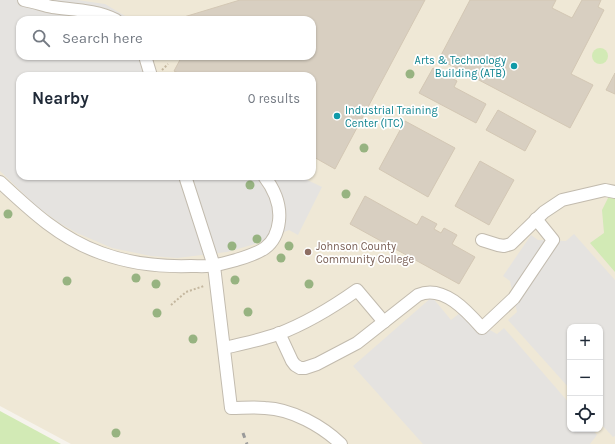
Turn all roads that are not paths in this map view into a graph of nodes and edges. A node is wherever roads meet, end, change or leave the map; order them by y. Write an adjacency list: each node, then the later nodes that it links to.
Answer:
1 (24, 0): 2 (street)
2 (108, 16)
3 (146, 60): 4 (street)
4 (150, 72)
5 (189, 180): 11 (street)
6 (267, 180): 11 (street)
7 (0, 182): 11 (street)
8 (615, 192): 9 (street)
9 (536, 219): 10 (street); 12 (street)
10 (482, 240)
11 (214, 266): 14 (street)
12 (384, 322): 13 (street); 13 (street)
13 (280, 333): 14 (street)
14 (224, 348): 15 (street)
15 (341, 444)

